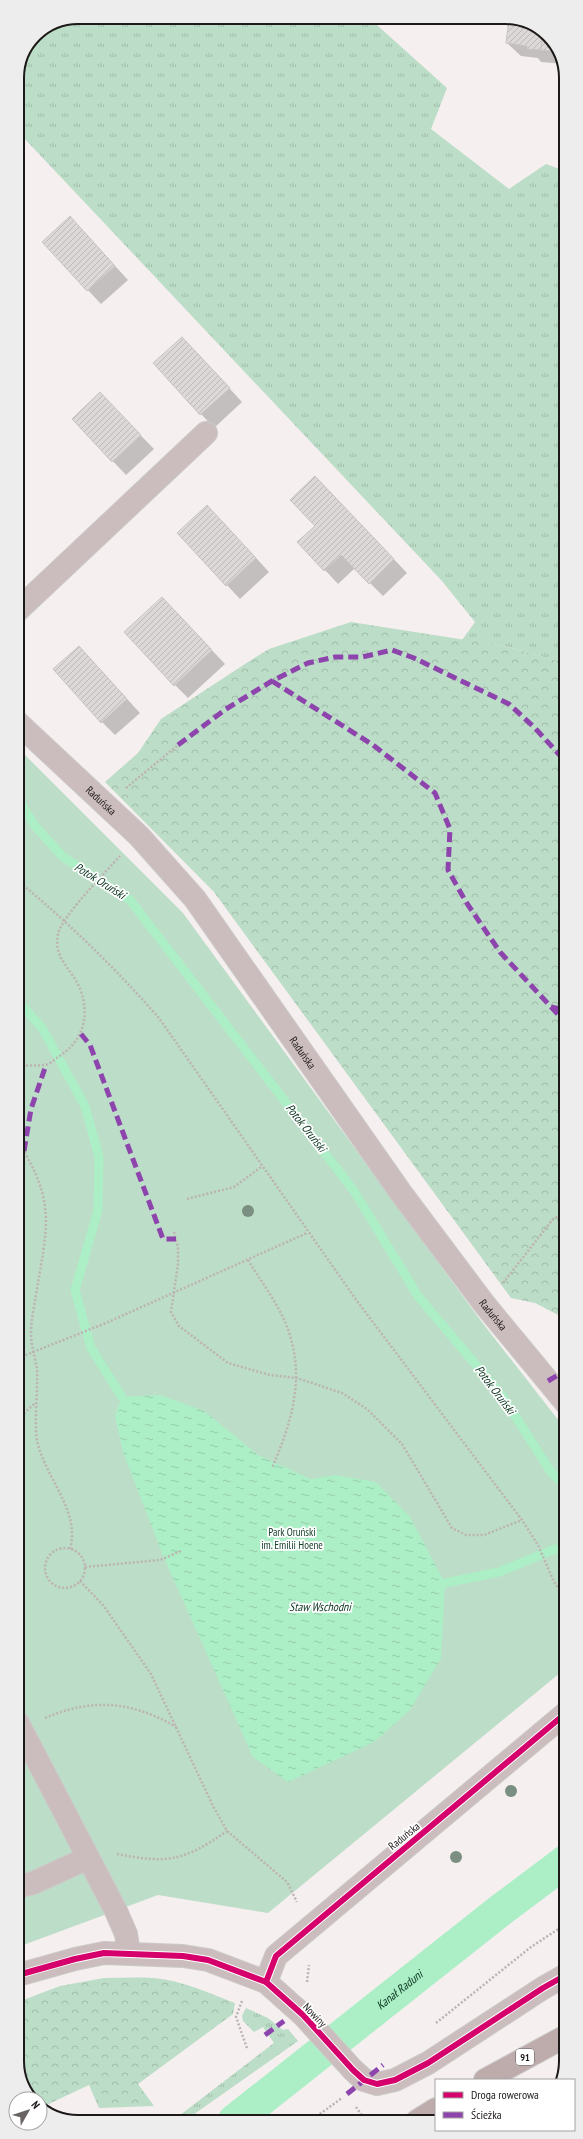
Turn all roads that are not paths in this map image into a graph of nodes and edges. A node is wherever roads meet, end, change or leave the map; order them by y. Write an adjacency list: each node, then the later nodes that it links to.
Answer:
1 (206, 433): 2 (street)
2 (24, 604)
3 (24, 729): 4 (street, Raduńska)
4 (559, 1395)
5 (559, 1719): 12 (street, Raduńska)
6 (24, 1738): 7 (street)
7 (85, 1851): 8 (street); 9 (street)
8 (24, 1885)
9 (129, 1953): 10 (street, Nowiny); 12 (street, Nowiny)
10 (24, 1973)
11 (559, 1979): 12 (street, Nowiny)
12 (266, 1982)
13 (559, 2040): 14 (main road, 91)
14 (487, 2079)
15 (435, 2110): 16 (main road)
16 (426, 2115)

